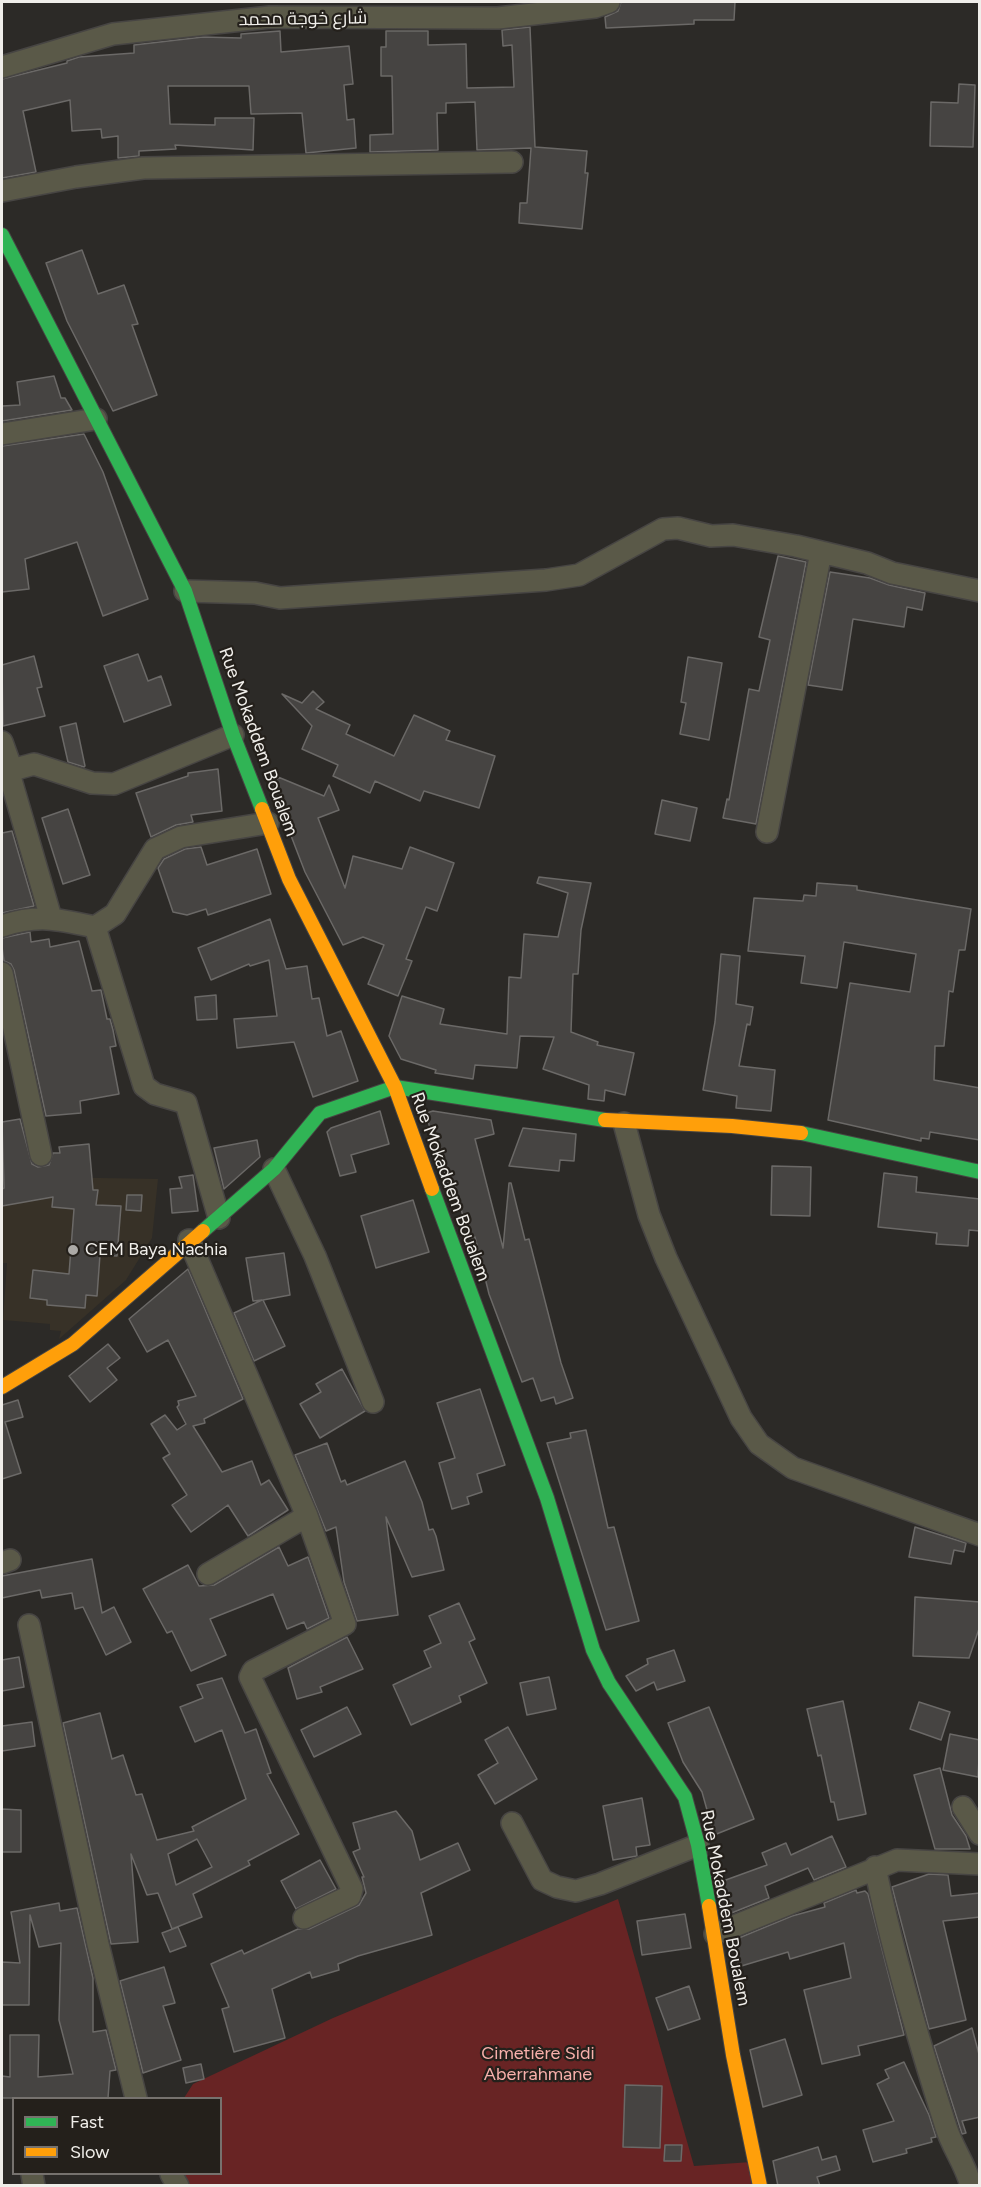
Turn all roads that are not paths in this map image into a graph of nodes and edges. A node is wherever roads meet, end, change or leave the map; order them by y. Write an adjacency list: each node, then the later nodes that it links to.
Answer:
1 (609, 2): 2 (street, شارع خوجة محمد)
2 (516, 9): 3 (street, شارع خوجة محمد)
3 (2, 67)
4 (512, 162): 5 (street)
5 (2, 191)
6 (2, 235): 7 (street, Rue Mokaddem Boualem)
7 (96, 419): 8 (street); 10 (street, Rue Mokaddem Boualem)
8 (2, 434)
9 (821, 552): 10 (street); 11 (street); 16 (street)
10 (185, 591): 12 (street, Rue Mokaddem Boualem)
11 (980, 591)
12 (233, 735): 14 (street); 15 (street, Rue Mokaddem Boualem)
13 (2, 742): 14 (street)
14 (12, 770): 17 (street)
15 (268, 823): 19 (street); 21 (street, Rue Mokaddem Boualem)
16 (767, 832)
17 (51, 918): 18 (street); 19 (street)
18 (2, 926)
19 (95, 927): 26 (street)
20 (2, 973): 23 (street)
21 (395, 1087): 22 (street); 24 (street); 37 (street, Rue Mokaddem Boualem)
22 (624, 1123): 25 (street); 31 (street)
23 (41, 1155)
24 (274, 1169): 26 (street); 29 (street)
25 (980, 1172)
26 (219, 1218): 27 (street)
27 (189, 1240): 28 (street); 30 (street)
28 (2, 1387)
29 (373, 1402)
30 (308, 1516): 32 (street); 40 (street)
31 (980, 1535)
32 (208, 1574)
33 (28, 1625): 42 (street)
34 (963, 1807): 36 (street)
35 (512, 1823): 37 (street)
36 (980, 1833)
37 (698, 1845): 41 (street, Rue Mokaddem Boualem)
38 (980, 1864): 39 (street)
39 (875, 1867): 41 (street); 44 (street)
40 (304, 1918)
41 (715, 1934): 43 (street, Rue Mokaddem Boualem)
42 (136, 2097)
43 (760, 2186)
44 (971, 2186)

